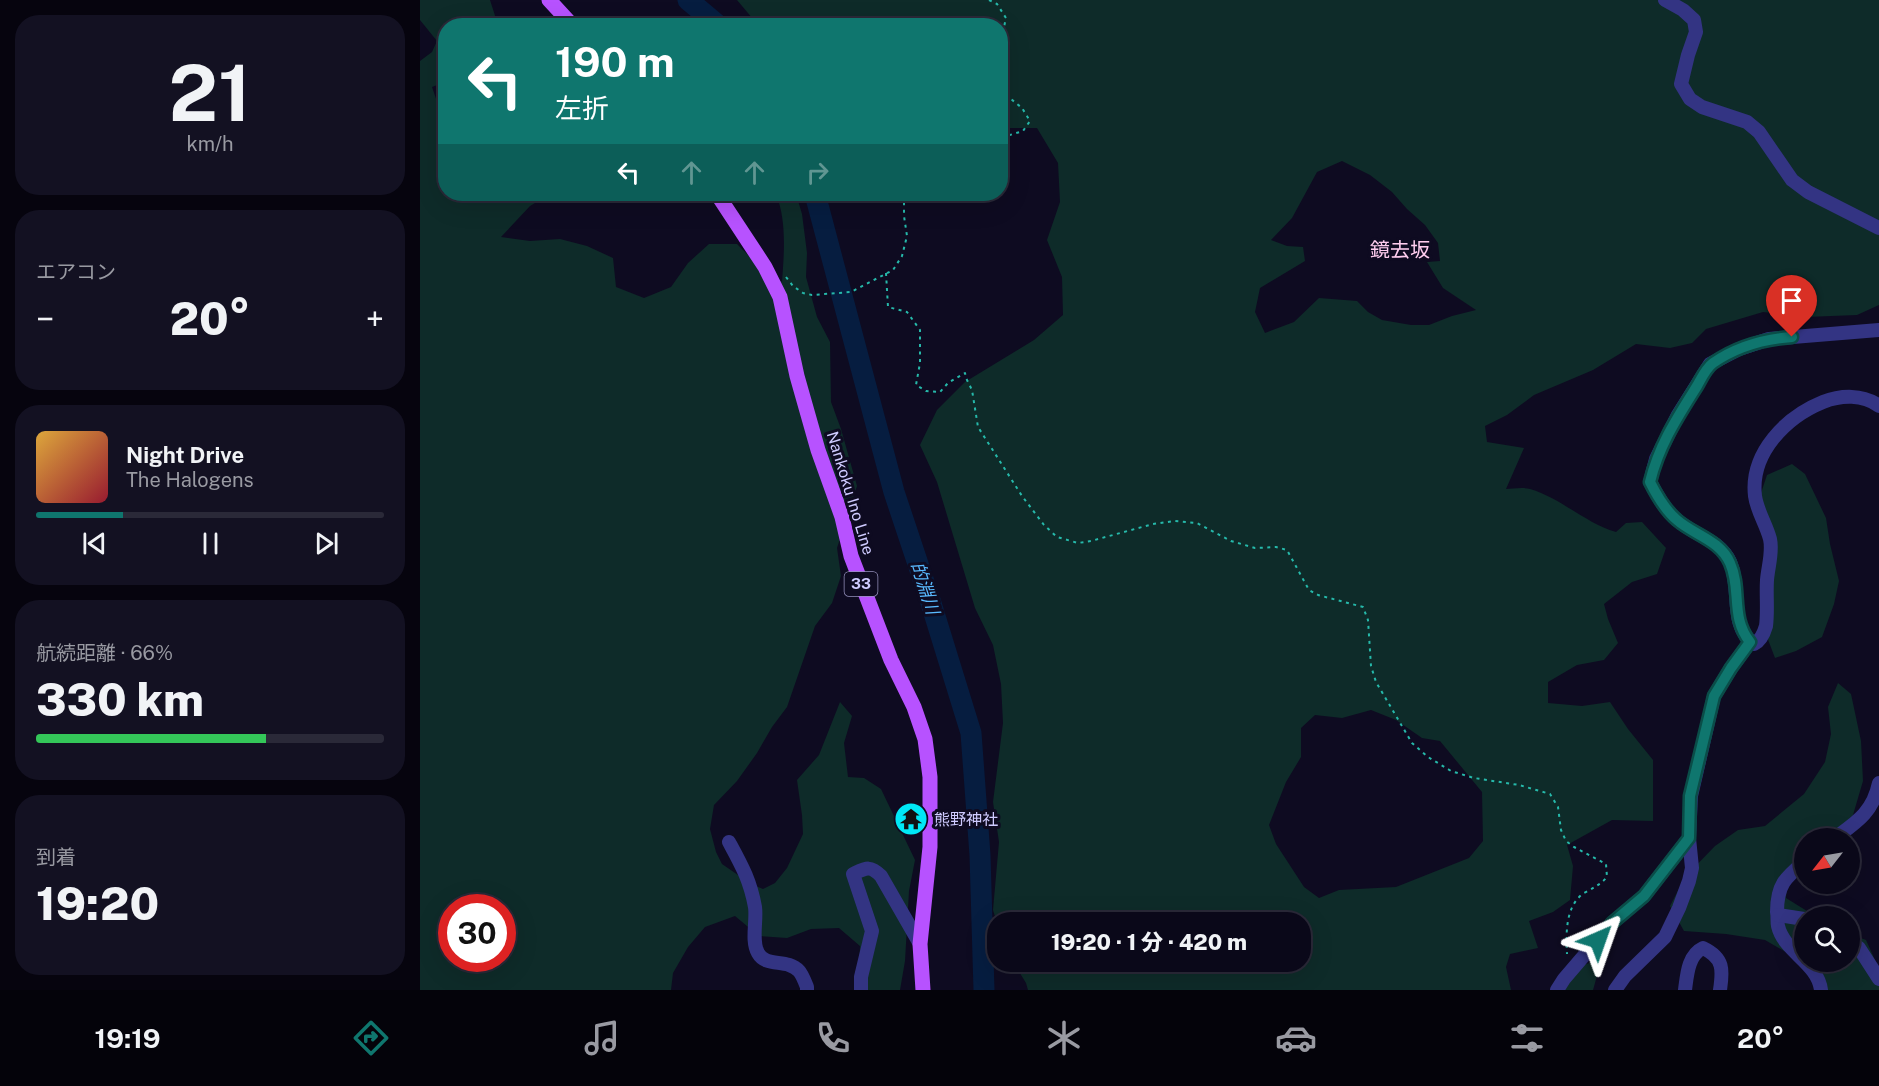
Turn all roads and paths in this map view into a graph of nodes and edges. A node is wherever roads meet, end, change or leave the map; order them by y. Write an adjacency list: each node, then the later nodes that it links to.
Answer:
1 (549, 0): 4 (main road)
2 (989, 0): 5 (path)
3 (1665, 0): 10 (street)
4 (566, 18)
5 (1006, 18)
6 (1008, 97): 7 (path)
7 (1008, 135)
8 (722, 201): 23 (main road, Nankoku Ino Line / 33)
9 (904, 201): 11 (path)
10 (1879, 228)
11 (886, 273): 12 (path); 25 (path)
12 (812, 295)
13 (1879, 330): 15 (street)
14 (1879, 406): 15 (street)
15 (1750, 642): 18 (street)
16 (1879, 784): 17 (street)
17 (1848, 828)
18 (1689, 838): 25 (street); 31 (street)
19 (729, 843): 27 (street)
20 (1794, 872): 21 (street)
21 (1778, 915): 22 (street); 34 (street)
22 (1794, 917)
23 (920, 944): 28 (street); 29 (main road, Nankoku Ino Line / 33)
24 (1860, 950): 26 (street)
25 (1568, 974): 30 (street)
26 (1879, 979)
27 (807, 990)
28 (861, 990)
29 (923, 990)
30 (1557, 990)
31 (1616, 990)
32 (1685, 990): 33 (street)
33 (1720, 990)
34 (1821, 990)

